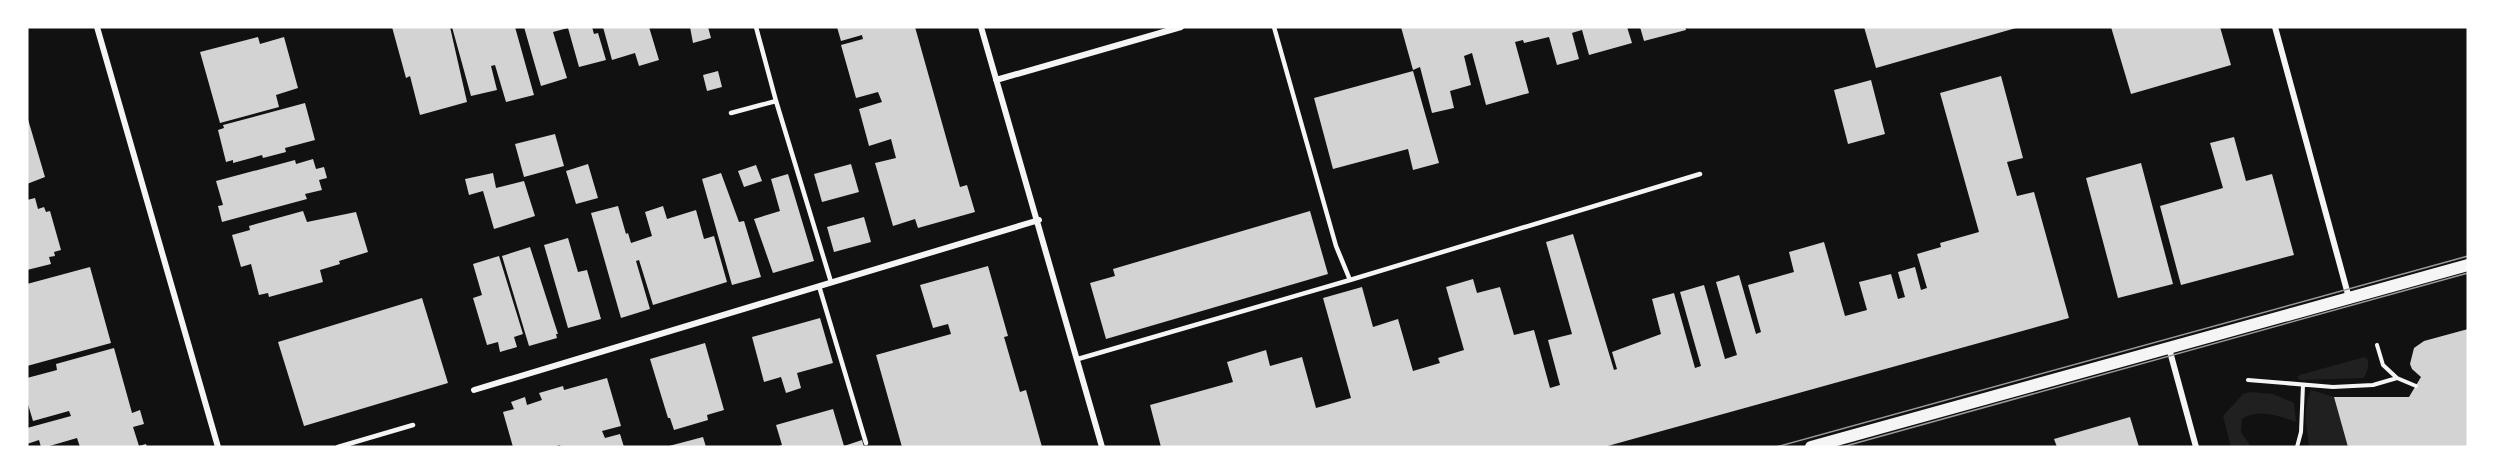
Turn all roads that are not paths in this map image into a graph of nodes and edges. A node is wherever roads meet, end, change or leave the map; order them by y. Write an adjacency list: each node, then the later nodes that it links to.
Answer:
1 (756, 27): 8 (lane)
2 (981, 27): 7 (street)
3 (1181, 27): 7 (street)
4 (1274, 27): 13 (lane)
5 (2275, 27): 16 (street)
6 (100, 28): 22 (street)
7 (996, 80): 11 (street)
8 (776, 101): 9 (lane); 14 (lane)
9 (731, 113)
10 (1700, 174): 13 (lane)
11 (1039, 220): 14 (street); 18 (street)
12 (2468, 265): 16 (main road)
13 (1350, 280): 18 (lane)
14 (831, 282): 15 (street)
15 (819, 286): 19 (street); 21 (lane)
16 (2349, 298): 17 (main road)
17 (2169, 348): 25 (main road); 26 (street)
18 (1078, 359): 24 (street)
19 (474, 390)
20 (413, 425): 23 (lane)
21 (866, 443)
22 (218, 447)
23 (338, 447)
24 (1102, 447)
25 (1811, 447)
26 (2196, 447)

